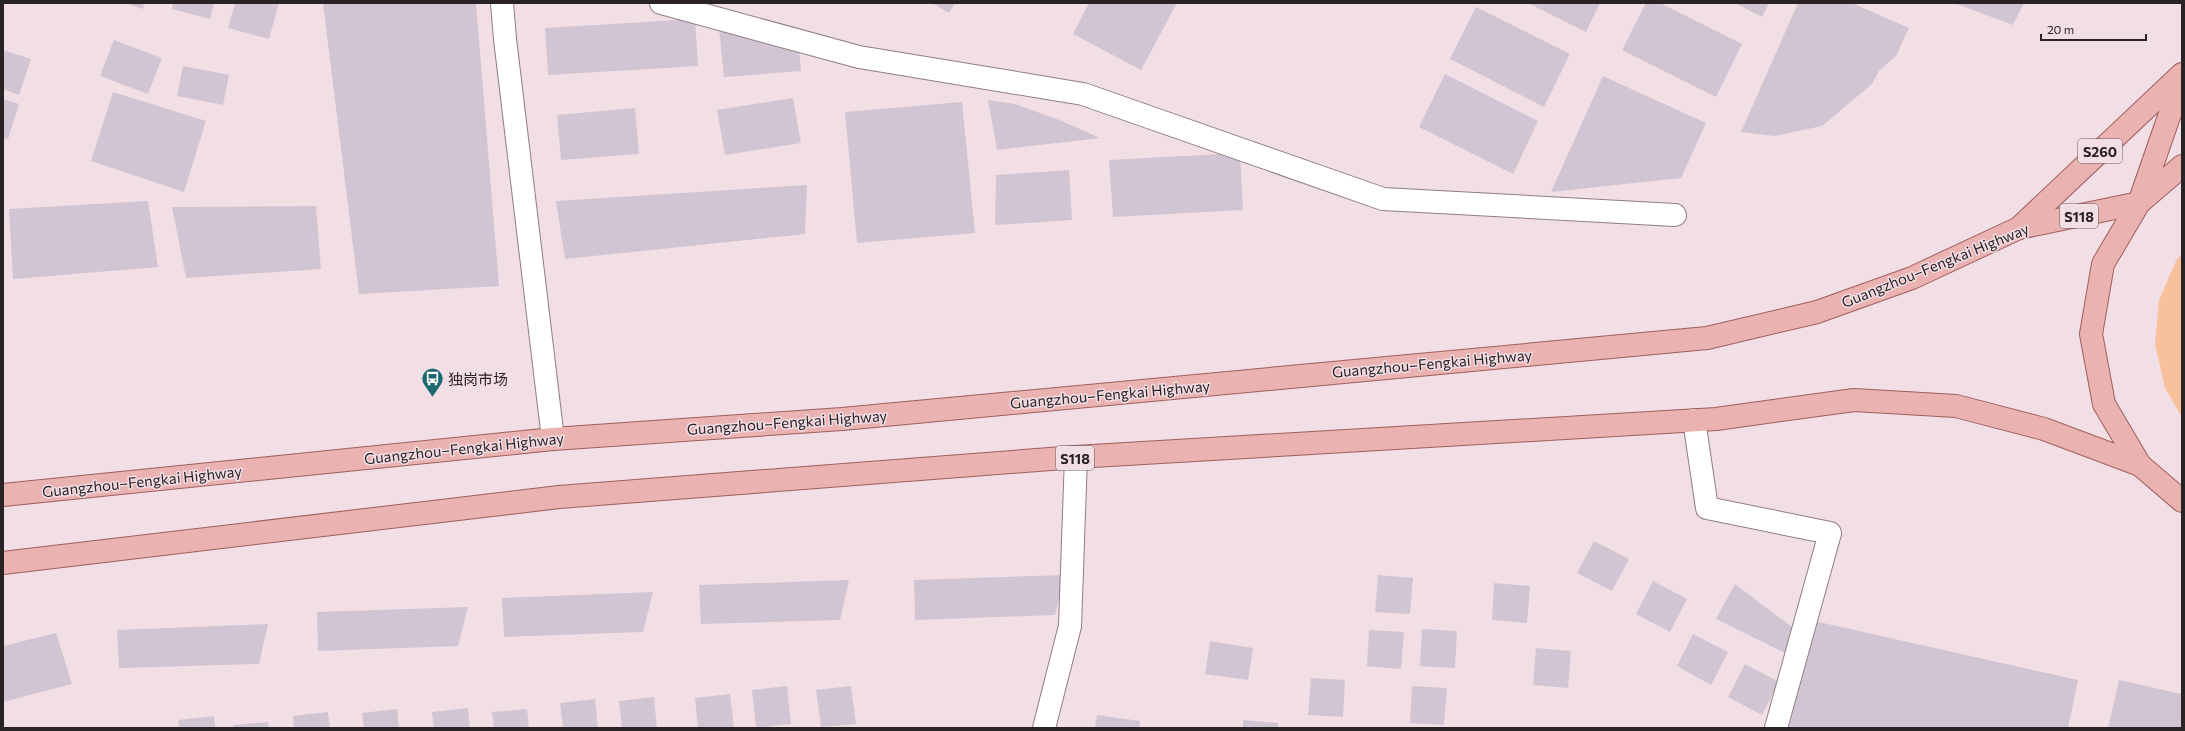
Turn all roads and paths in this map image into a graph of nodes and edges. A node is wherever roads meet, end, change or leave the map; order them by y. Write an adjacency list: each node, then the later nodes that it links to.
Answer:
1 (502, 3): 10 (street)
2 (661, 3): 7 (street)
3 (2182, 74): 8 (main road, S260)
4 (2182, 79): 6 (main road)
5 (2182, 166): 6 (main road, Guangzhou–Fengkai Highway / S118)
6 (2139, 203): 8 (main road, Guangzhou–Fengkai Highway / S118); 12 (main road)
7 (1674, 215)
8 (2019, 228): 10 (main road, Guangzhou–Fengkai Highway / S118)
9 (1694, 420): 11 (main road, S118); 12 (main road, S118); 17 (street)
10 (553, 439): 13 (main road, Guangzhou–Fengkai Highway / S118)
11 (1076, 457): 15 (main road, S118); 16 (street)
12 (2140, 465): 14 (main road, S118)
13 (3, 494)
14 (2182, 501)
15 (3, 563)
16 (1044, 728)
17 (1776, 728)

